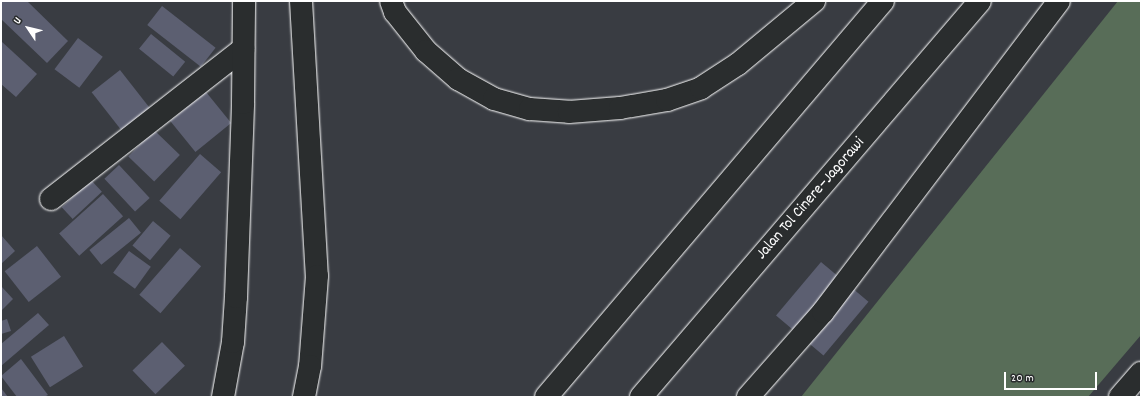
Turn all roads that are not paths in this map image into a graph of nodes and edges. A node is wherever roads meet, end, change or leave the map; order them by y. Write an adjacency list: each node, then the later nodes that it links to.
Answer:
1 (244, 1): 8 (main road)
2 (301, 1): 12 (main road)
3 (391, 1): 4 (main road)
4 (814, 1)
5 (883, 1): 13 (main road)
6 (980, 1): 14 (main road, Jalan Tol Cinere–Jagorawi)
7 (1059, 1): 15 (main road)
8 (244, 50): 9 (main road); 11 (main road)
9 (51, 199)
10 (1141, 373): 16 (main road)
11 (222, 397)
12 (304, 397)
13 (546, 397)
14 (641, 397)
15 (748, 397)
16 (1120, 397)

